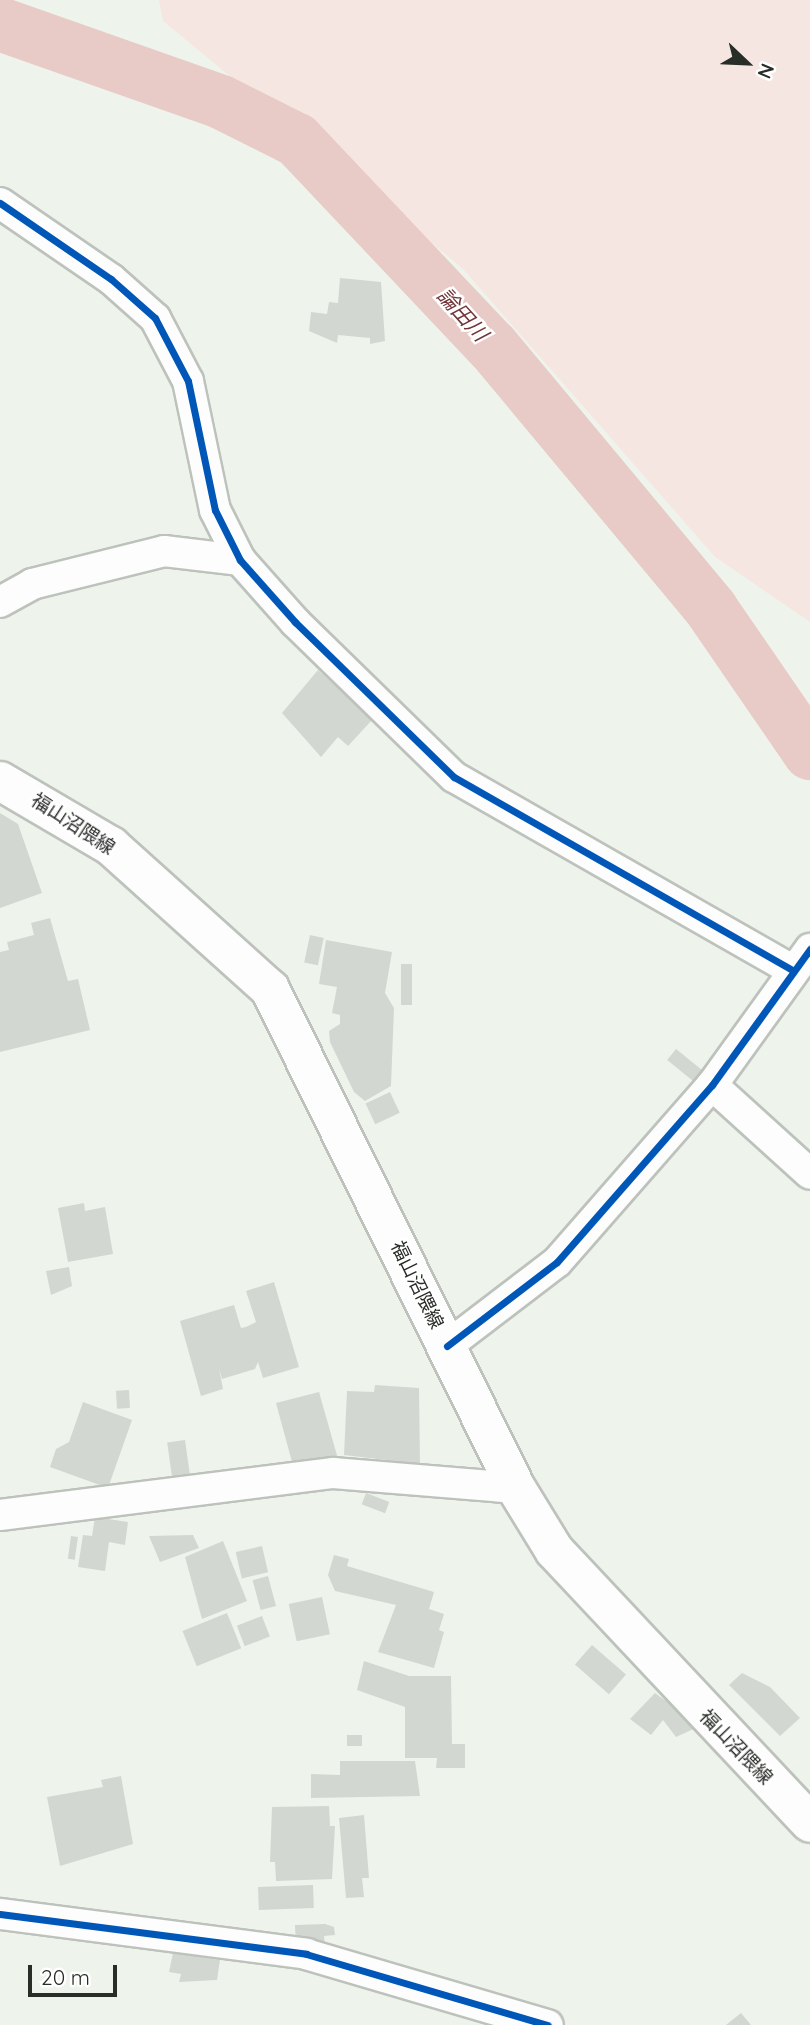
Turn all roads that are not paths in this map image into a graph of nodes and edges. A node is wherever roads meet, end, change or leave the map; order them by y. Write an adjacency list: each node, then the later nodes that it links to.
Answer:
1 (0, 203): 2 (street)
2 (240, 560): 3 (street); 5 (street)
3 (0, 602)
4 (0, 781): 8 (main road, 福山沼隈線)
5 (801, 959): 6 (street)
6 (712, 1085): 7 (street); 8 (street)
7 (810, 1174)
8 (447, 1346): 9 (main road, 福山沼隈線)
9 (516, 1488): 10 (street); 11 (main road, 福山沼隈線)
10 (0, 1515)
11 (810, 1824)
12 (0, 1914): 13 (street)
13 (548, 2025)

